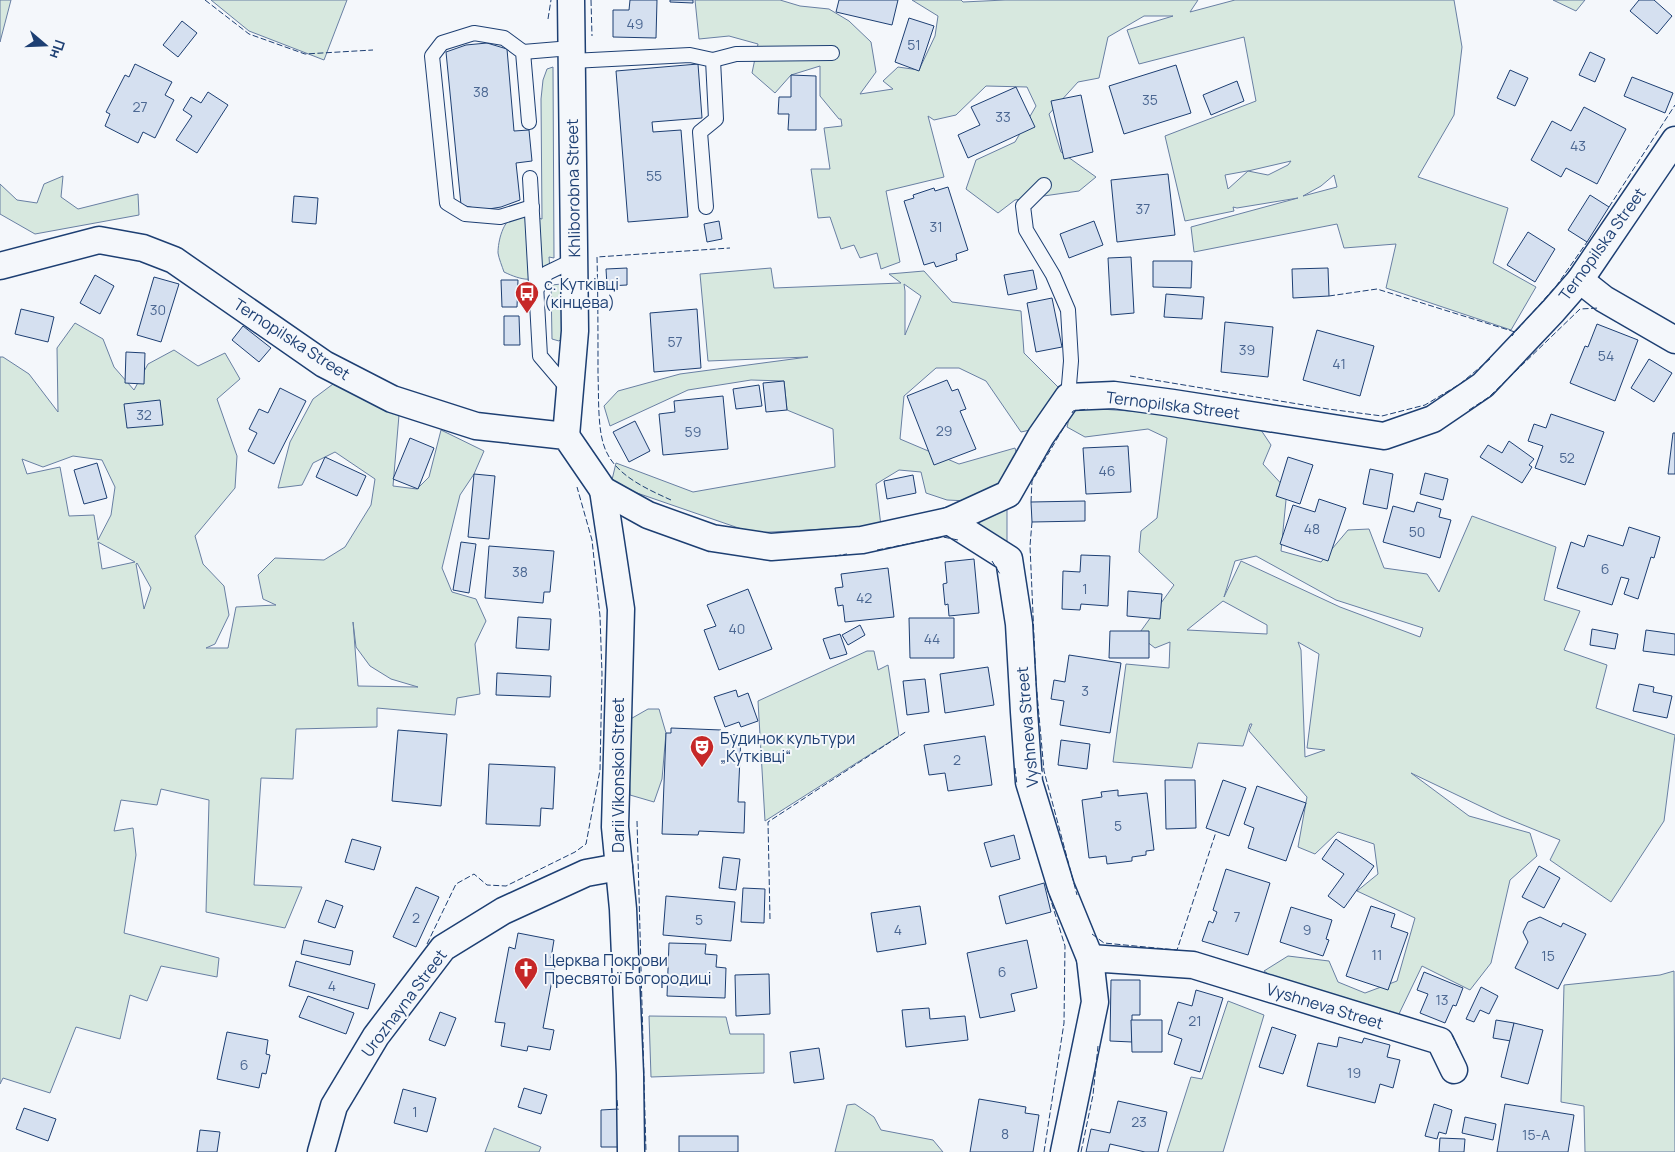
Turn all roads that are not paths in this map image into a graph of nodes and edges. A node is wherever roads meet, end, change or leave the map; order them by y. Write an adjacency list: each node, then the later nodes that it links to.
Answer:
1 (571, 0): 4 (street, Khliborobna Street)
2 (522, 52): 4 (lane); 6 (lane); 10 (lane)
3 (832, 53): 5 (lane)
4 (572, 55): 5 (lane); 12 (street, Khliborobna Street)
5 (712, 60): 11 (lane)
6 (529, 122)
7 (1675, 140): 14 (street, Ternopilska Street)
8 (530, 178): 10 (lane)
9 (1044, 185): 18 (lane)
10 (532, 207): 15 (lane)
11 (706, 207)
12 (574, 260): 15 (lane); 17 (street, Khliborobna Street)
13 (0, 266): 19 (street, Ternopilska Street)
14 (1580, 280): 16 (street); 18 (street, Ternopilska Street)
15 (536, 290): 17 (lane)
16 (1675, 340)
17 (570, 391): 19 (street, Khliborobna Street)
18 (1068, 397): 21 (street)
19 (566, 436): 20 (street)
20 (603, 490): 21 (street); 22 (street, Darii Vikonskoi Street)
21 (949, 521): 23 (street, Vyshneva Street)
22 (619, 867): 25 (street, Urozhayna Street); 26 (street, Darii Vikonskoi Street)
23 (1090, 958): 24 (street, Vyshneva Street); 27 (street, Vyshneva Street)
24 (1454, 1070)
25 (321, 1152)
26 (631, 1152)
27 (1064, 1152)

